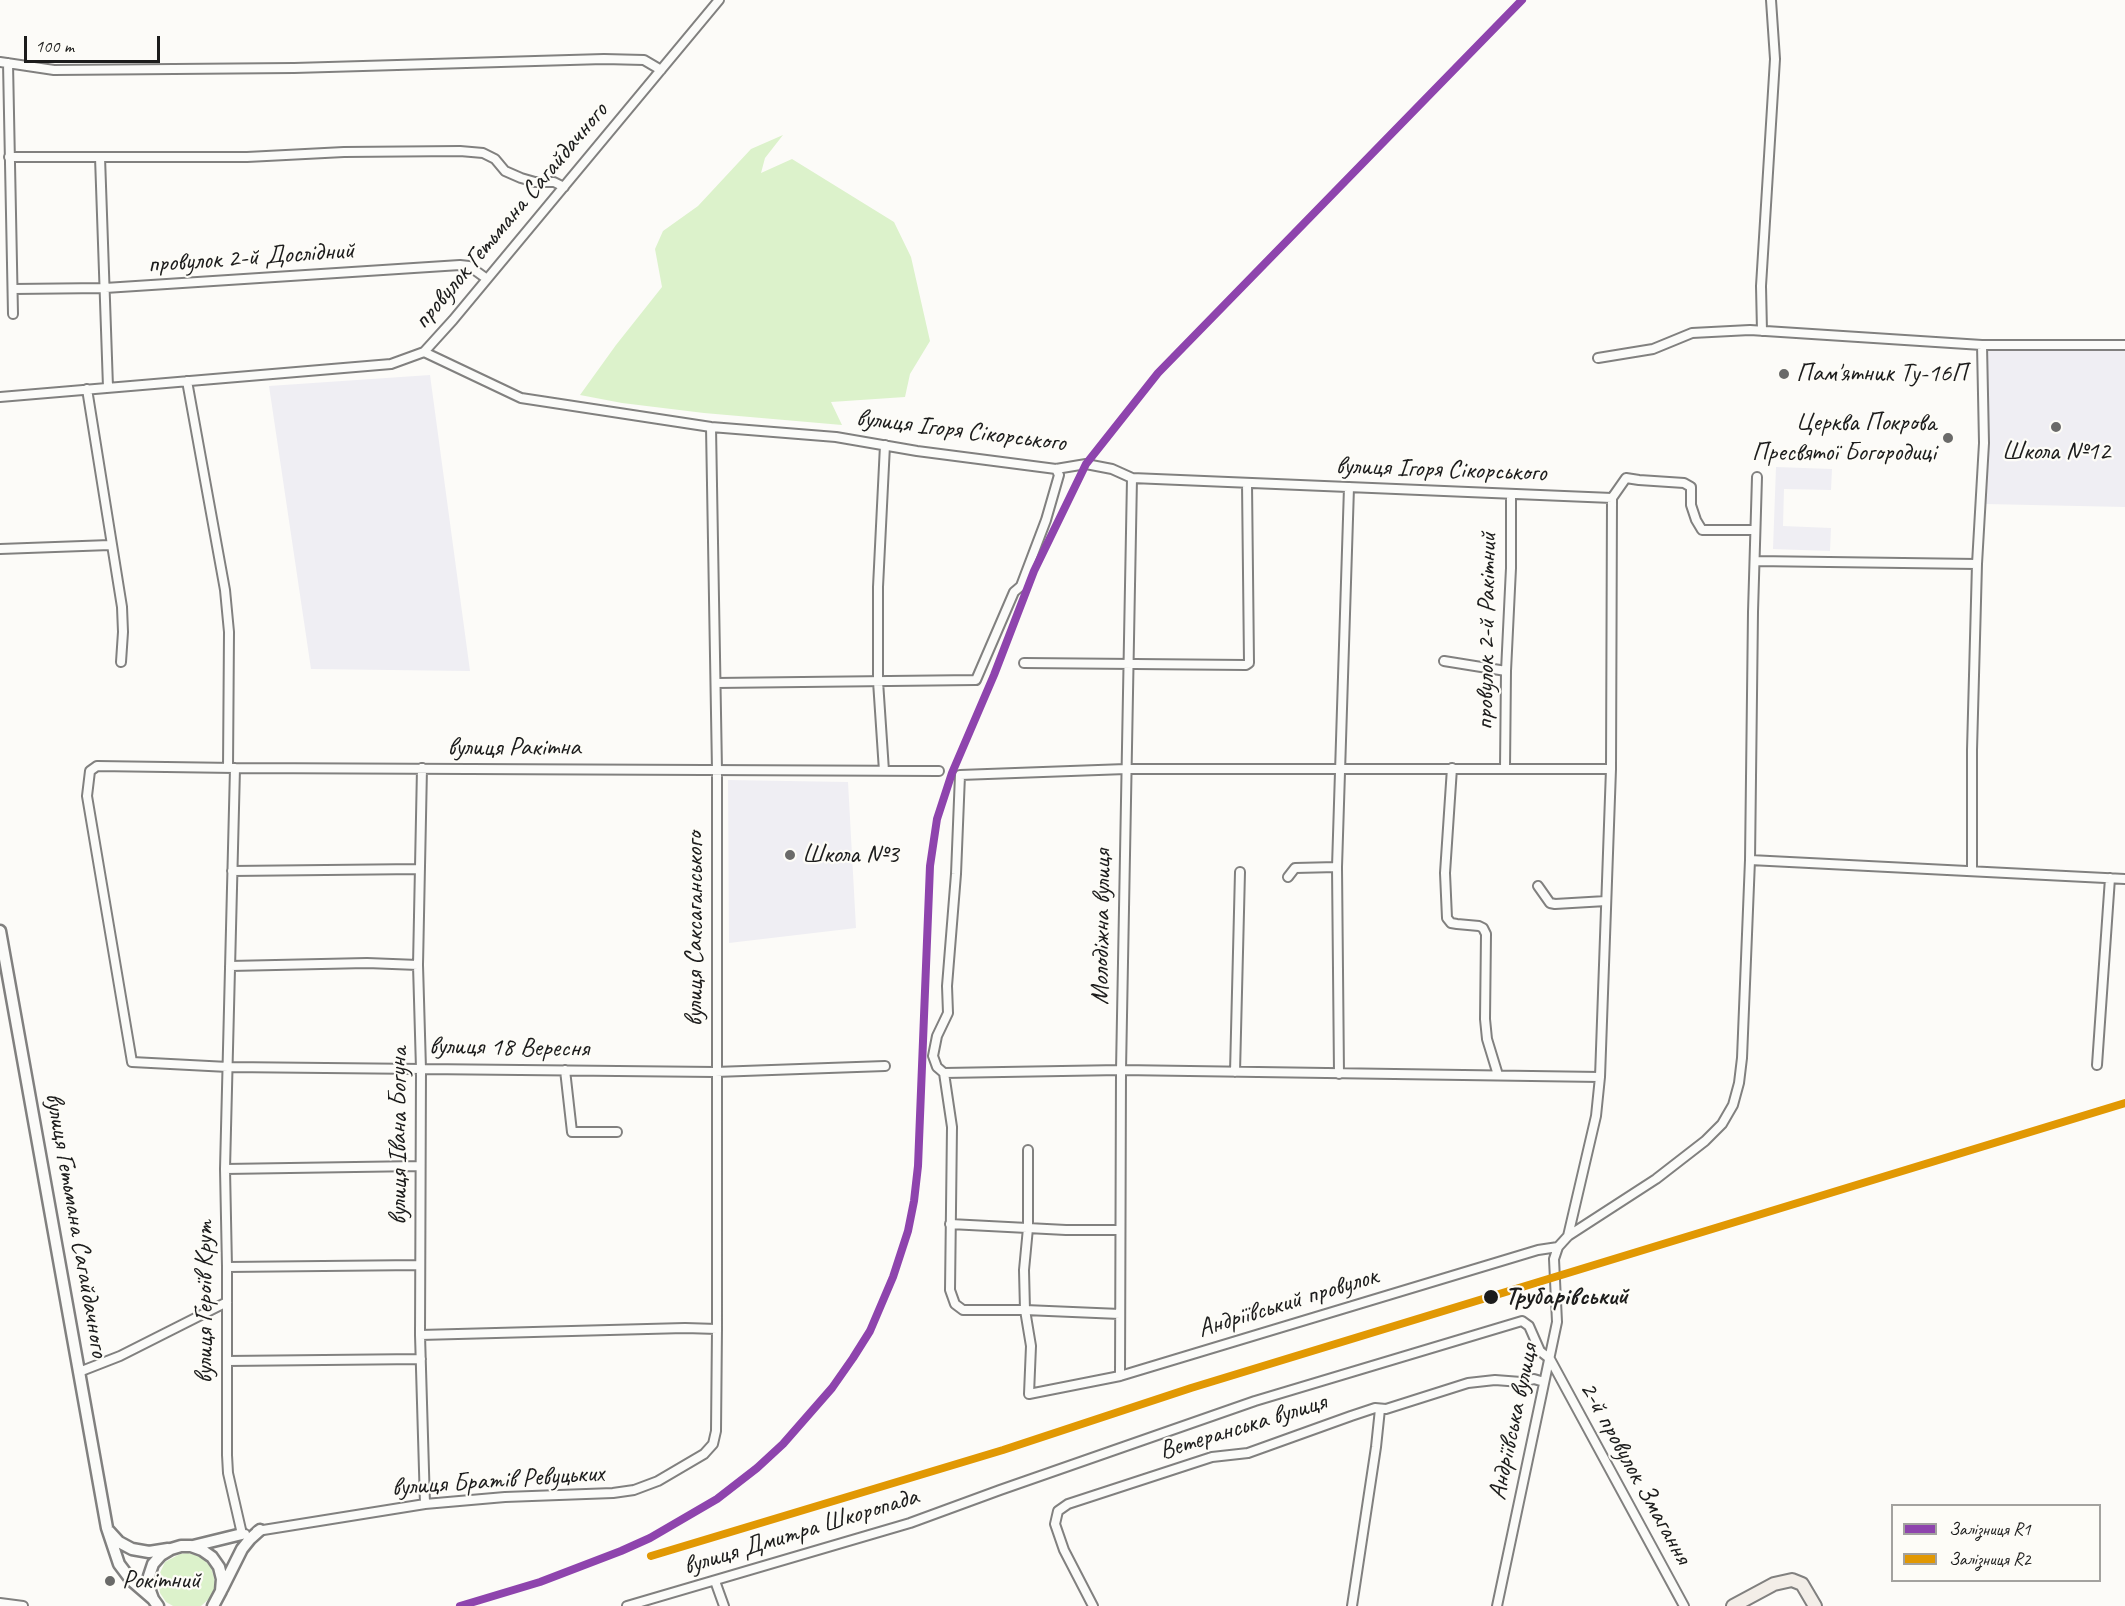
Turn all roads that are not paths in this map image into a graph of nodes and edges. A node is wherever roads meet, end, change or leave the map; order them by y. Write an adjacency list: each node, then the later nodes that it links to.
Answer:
1 (719, 0): 4 (street, провулок Гетьмана Сагайдачного)
2 (1771, 0): 12 (street)
3 (4, 62): 4 (street); 6 (street)
4 (661, 70): 7 (street, провулок Гетьмана Сагайдачного)
5 (100, 157): 6 (street); 7 (street); 9 (street)
6 (9, 158): 10 (street)
7 (564, 187): 8 (street, провулок Гетьмана Сагайдачного)
8 (487, 279): 9 (street, провулок 2-й Дослідний); 15 (street, провулок Гетьмана Сагайдачного)
9 (105, 288): 10 (street, провулок 2-й Дослідний); 18 (street)
10 (13, 289): 11 (street)
11 (13, 314)
12 (1762, 331): 13 (street); 16 (street)
13 (1982, 345): 14 (street); 34 (street)
14 (2125, 345)
15 (423, 352): 17 (street, провулок Гетьмана Сагайдачного); 21 (street, вулиця Ігоря Сікорського)
16 (1598, 358)
17 (187, 381): 18 (street, провулок Гетьмана Сагайдачного); 42 (street, вулиця Героїв Крут)
18 (108, 387): 19 (street, провулок Гетьмана Сагайдачного)
19 (87, 389): 20 (street, провулок Гетьмана Сагайдачного); 31 (street)
20 (0, 397)
21 (711, 427): 22 (street, вулиця Ігоря Сікорського); 41 (street, вулиця Саксаганського)
22 (885, 445): 23 (street, вулиця Ігоря Сікорського); 40 (street)
23 (1056, 469): 25 (street, вулиця Ігоря Сікорського); 40 (street)
24 (1757, 477): 30 (street)
25 (1132, 478): 26 (street, вулиця Ігоря Сікорського); 38 (street, Молодіжна вулиця)
26 (1247, 483): 27 (street, вулиця Ігоря Сікорського); 38 (street)
27 (1349, 487): 28 (street, вулиця Ігоря Сікорського); 44 (street)
28 (1511, 494): 29 (street, вулиця Ігоря Сікорського); 39 (street, провулок 2-й Ракітний)
29 (1612, 498): 30 (street); 48 (street)
30 (1755, 530): 33 (street)
31 (110, 544): 32 (street); 36 (street)
32 (0, 549)
33 (1755, 561): 34 (street); 52 (street)
34 (1977, 564): 56 (street)
35 (1444, 661): 39 (street)
36 (121, 662)
37 (1024, 663): 38 (street)
38 (1128, 665): 47 (street, Молодіжна вулиця)
39 (1506, 671): 46 (street, провулок 2-й Ракітний)
40 (878, 681): 41 (street); 50 (street)
41 (716, 683): 49 (street, вулиця Саксаганського)
42 (231, 768): 43 (street, вулиця Ракітна); 55 (street, вулиця Героїв Крут); 67 (street, вулиця Ракітна)
43 (422, 768): 49 (street, вулиця Ракітна); 54 (street, вулиця Івана Богуна)
44 (1341, 768): 45 (street); 47 (street); 53 (street)
45 (1452, 768): 46 (street); 78 (street)
46 (1505, 768): 48 (street)
47 (1126, 769): 73 (street, Молодіжна вулиця); 76 (street)
48 (1611, 769): 62 (street)
49 (717, 770): 50 (street, вулиця Ракітна); 74 (street, вулиця Саксаганського)
50 (884, 771): 51 (street, вулиця Ракітна)
51 (939, 771)
52 (1750, 860): 56 (street); 87 (street)
53 (1337, 867): 58 (street); 77 (street)
54 (420, 869): 55 (street); 64 (street, вулиця Івана Богуна)
55 (232, 871): 65 (street, вулиця Героїв Крут)
56 (1972, 871): 59 (street)
57 (1240, 872): 75 (street)
58 (1288, 877)
59 (2109, 878): 60 (street); 68 (street)
60 (2125, 879)
61 (1538, 886): 62 (street)
62 (1606, 901): 79 (street)
63 (0, 931): 66 (main road, вулиця Гетьмана Сагайдачного)
64 (418, 965): 65 (street); 71 (street, вулиця Івана Богуна)
65 (230, 966): 70 (street, вулиця Героїв Крут)
66 (3, 968): 99 (main road, вулиця Гетьмана Сагайдачного)
67 (132, 1062): 70 (street, вулиця 18 Вересня)
68 (2097, 1065)
69 (885, 1066): 74 (street, вулиця 18 Вересня)
70 (228, 1067): 71 (street, вулиця 18 Вересня); 83 (street, вулиця Героїв Крут)
71 (421, 1069): 72 (street, вулиця 18 Вересня); 82 (street, вулиця Івана Богуна)
72 (565, 1070): 74 (street, вулиця 18 Вересня); 80 (street)
73 (1121, 1070): 75 (street); 76 (street); 86 (street, Молодіжна вулиця)
74 (716, 1072): 94 (street, вулиця Саксаганського)
75 (1235, 1072): 77 (street)
76 (944, 1073): 84 (street)
77 (1339, 1074): 78 (street)
78 (1498, 1075): 79 (street)
79 (1600, 1077): 87 (street)
80 (617, 1132)
81 (1028, 1150): 85 (street)
82 (420, 1166): 83 (street); 89 (street, вулиця Івана Богуна)
83 (225, 1169): 90 (street, вулиця Героїв Крут)
84 (950, 1224): 85 (street); 92 (street)
85 (1028, 1228): 86 (street); 92 (street)
86 (1120, 1230): 93 (street, Молодіжна вулиця)
87 (1568, 1236): 88 (street)
88 (1558, 1247): 97 (street, Андріївська вулиця); 100 (street, Андріївський провулок)
89 (420, 1265): 90 (street); 95 (street, вулиця Івана Богуна)
90 (227, 1267): 91 (street, вулиця Героїв Крут)
91 (227, 1302): 98 (street, вулиця Героїв Крут); 99 (street)
92 (1025, 1310): 93 (street); 100 (street, Андріївський провулок)
93 (1120, 1314): 100 (street, Молодіжна вулиця)
94 (717, 1329): 95 (street); 103 (street, вулиця Саксаганського)
95 (420, 1335): 96 (street, вулиця Івана Богуна)
96 (420, 1359): 98 (street); 104 (street, вулиця Івана Богуна)
97 (1550, 1359): 101 (street, Андріївська вулиця); 110 (street, вулиця Дмитра Шкоропада); 121 (street, 2-й провулок Змагання)
98 (227, 1361): 107 (street, вулиця Героїв Крут)
99 (79, 1372): 105 (main road, вулиця Гетьмана Сагайдачного)
100 (1120, 1376)
101 (1544, 1382): 102 (street, Ветеранська вулиця); 120 (street, Андріївська вулиця)
102 (1380, 1409): 118 (street, Ветеранська вулиця); 119 (street)
103 (716, 1431): 104 (street, вулиця Братів Ревуцьких)
104 (425, 1504): 106 (street, вулиця Братів Ревуцьких)
105 (107, 1528): 109 (main road); 113 (main road, вулиця Гетьмана Сагайдачного)
106 (260, 1530): 107 (street, вулиця Братів Ревуцьких); 111 (main road)
107 (242, 1534): 108 (main road)
108 (190, 1546): 109 (main road); 111 (main road)
109 (171, 1549): 113 (main road)
110 (716, 1581): 116 (street, вулиця Дмитра Шкоропада); 117 (street)
111 (220, 1592): 115 (main road)
112 (0, 1603): 114 (street)
113 (155, 1603)
114 (23, 1606)
115 (213, 1606)
116 (627, 1606)
117 (724, 1606)
118 (1093, 1606)
119 (1352, 1606)
120 (1497, 1606)
121 (1684, 1606)
122 (1733, 1606): 123 (main road)
123 (1815, 1606)

